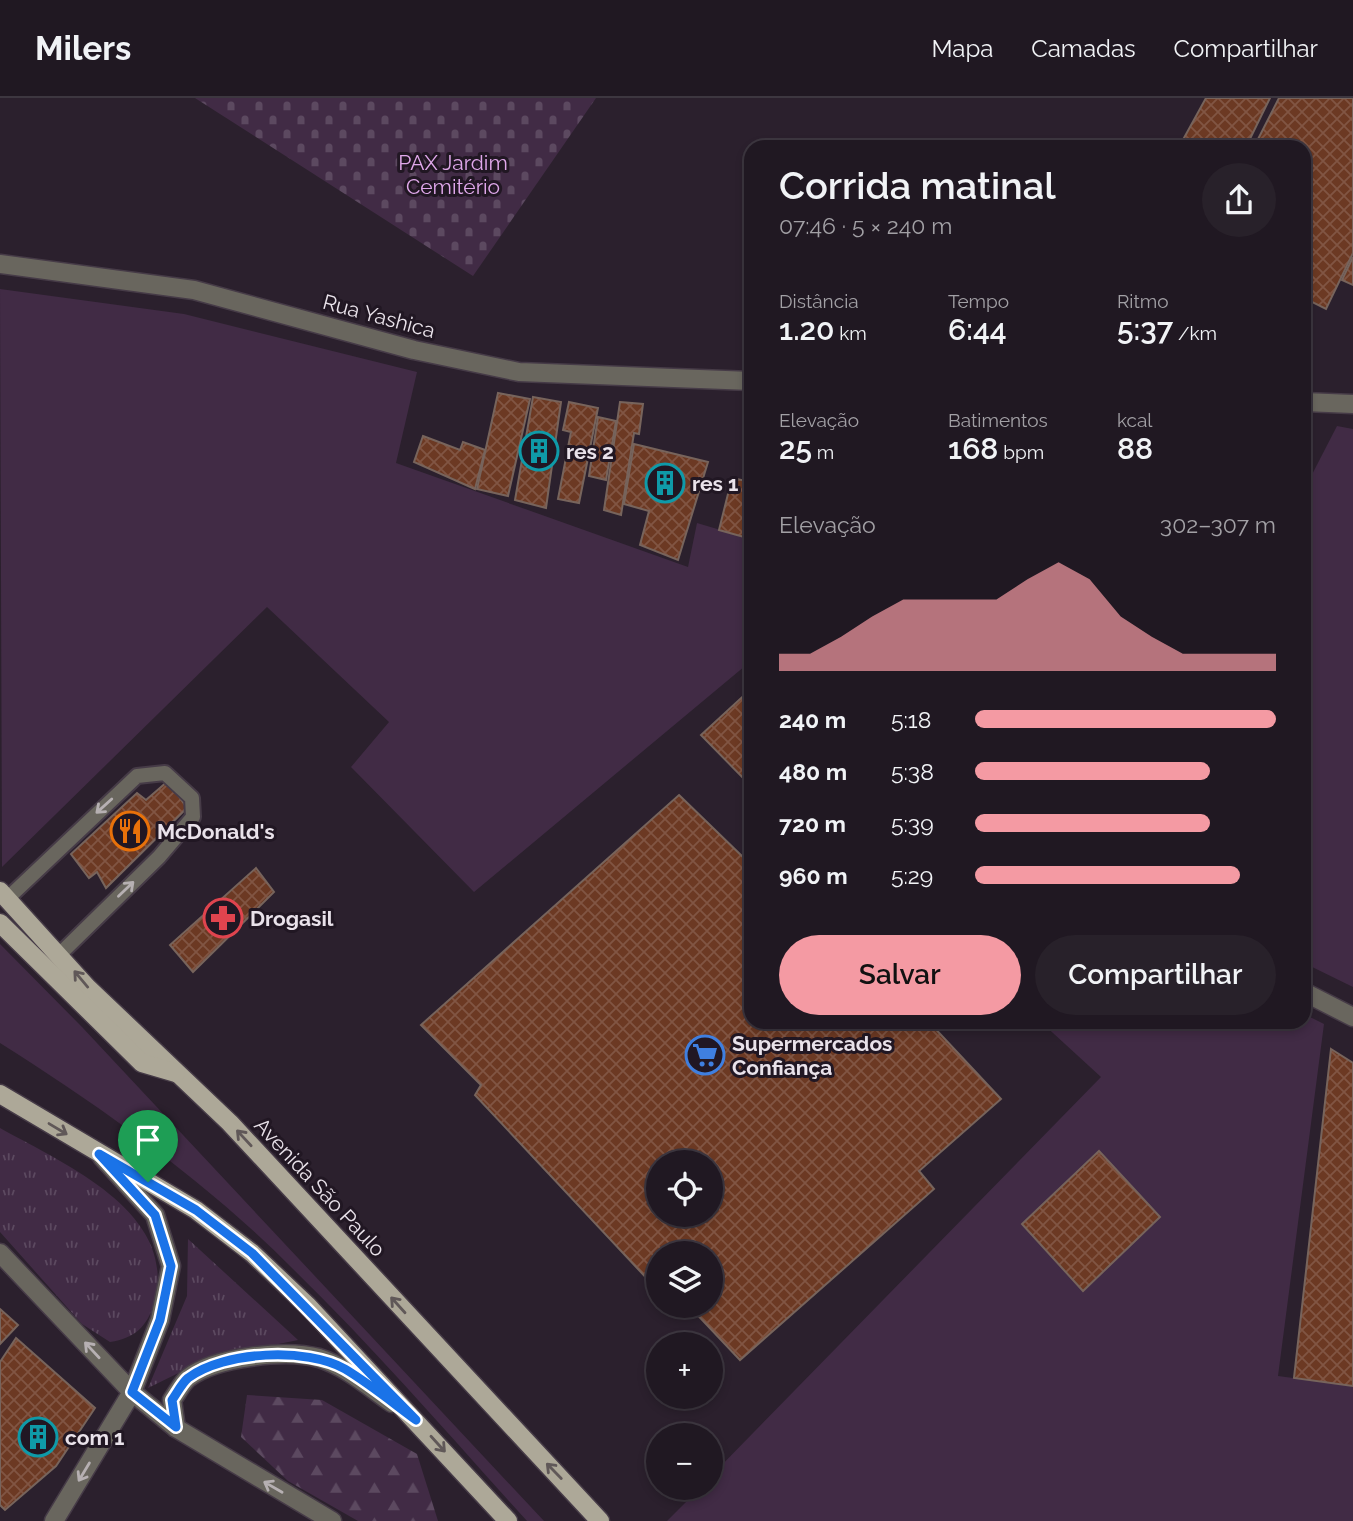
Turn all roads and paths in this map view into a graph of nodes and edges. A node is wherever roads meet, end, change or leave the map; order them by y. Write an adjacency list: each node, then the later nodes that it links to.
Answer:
1 (0, 264): 2 (street, Rua Yashica)
2 (744, 381)
3 (1311, 402): 4 (street)
4 (1353, 404)
5 (3, 895): 7 (main road, Avenida São Paulo); 7 (lane, one-way to 5)
6 (0, 923): 10 (main road)
7 (60, 954): 10 (main road, Avenida São Paulo, one-way to 7)
8 (1311, 996): 9 (street)
9 (1353, 1017)
10 (179, 1074): 20 (main road, Avenida São Paulo, one-way to 10)
11 (0, 1094): 12 (main road, one-way to 12)
12 (99, 1154): 14 (street); 15 (main road)
13 (0, 1253): 14 (street, one-way to 13)
14 (132, 1392): 16 (street); 17 (street, one-way to 17)
15 (416, 1420): 16 (street); 19 (main road, one-way to 19)
16 (176, 1427): 18 (street, one-way to 16)
17 (54, 1521)
18 (332, 1521)
19 (508, 1521)
20 (600, 1521)

